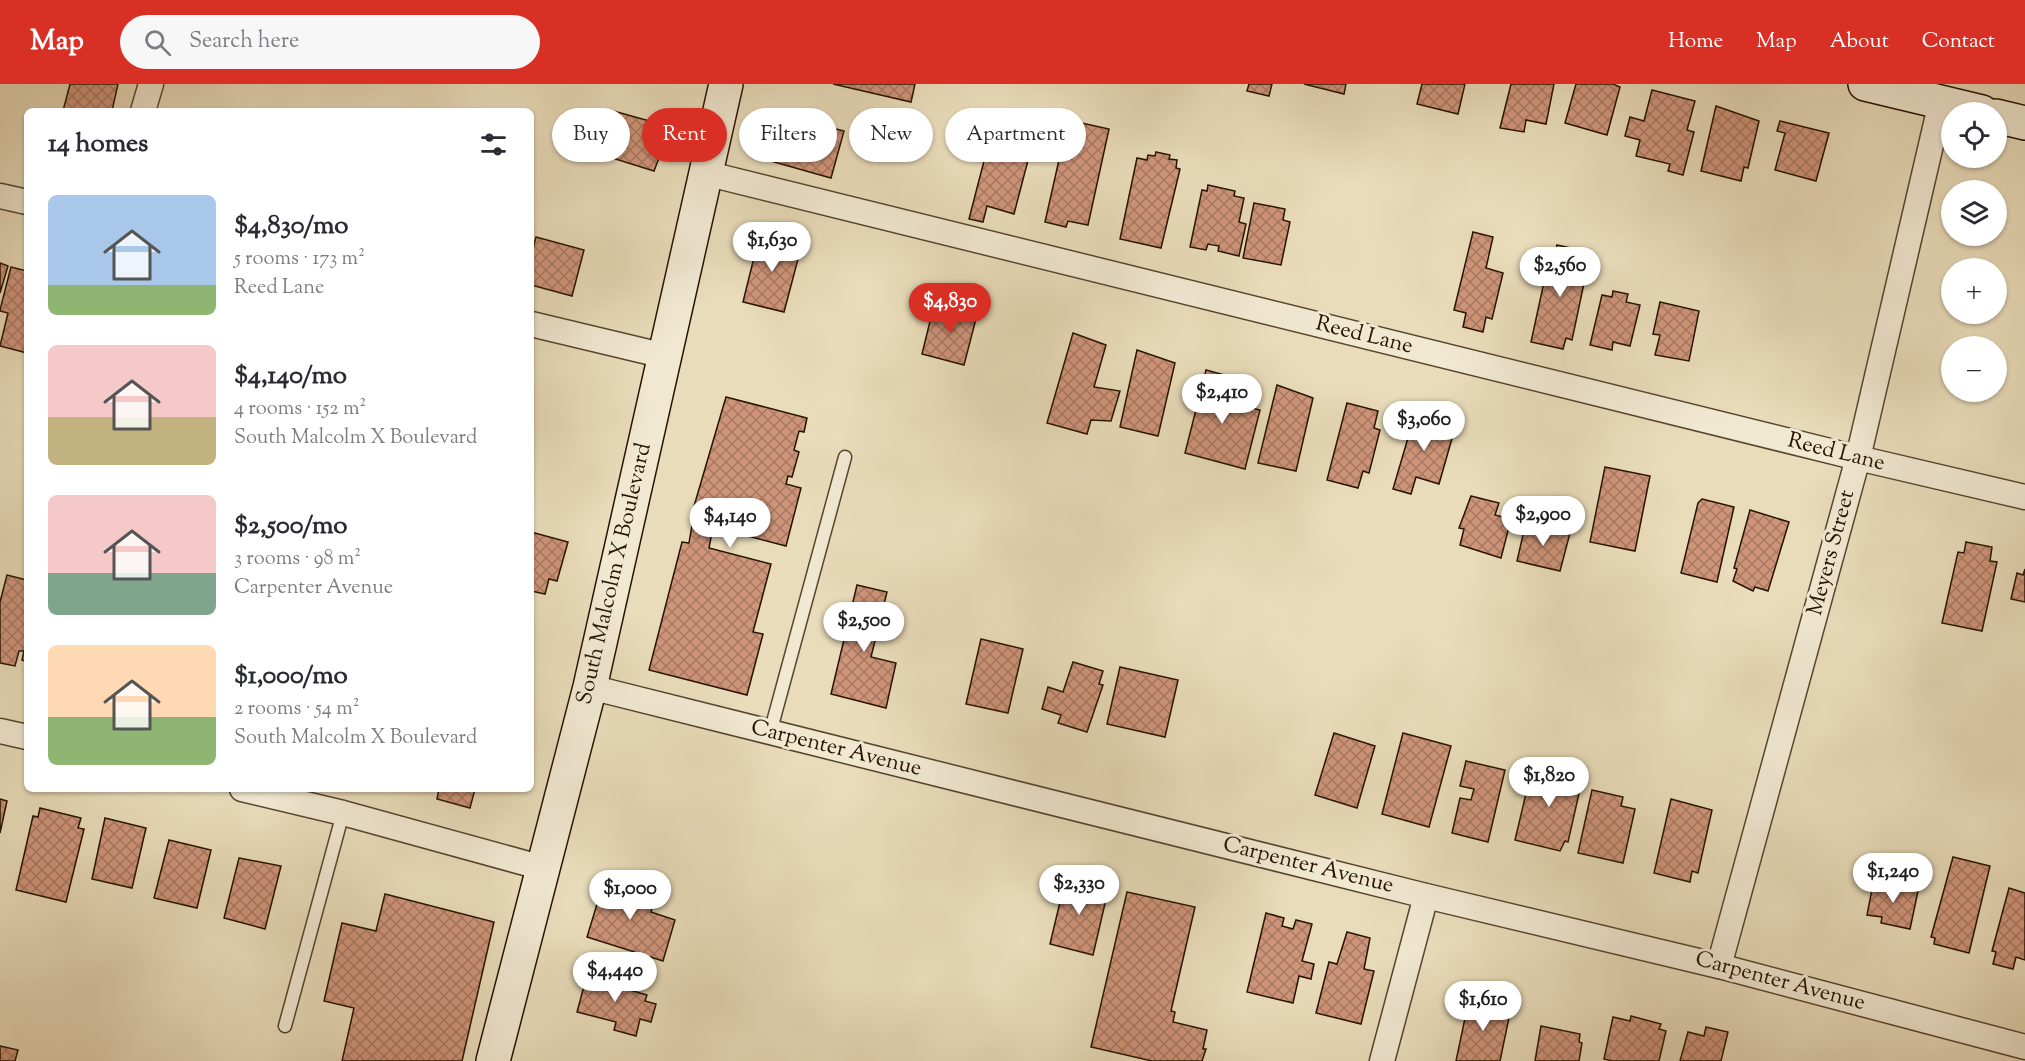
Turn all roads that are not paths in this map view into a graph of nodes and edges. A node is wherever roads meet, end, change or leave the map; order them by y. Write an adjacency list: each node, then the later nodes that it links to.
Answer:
1 (150, 84): 5 (street)
2 (726, 84): 8 (street, South Malcolm X Boulevard)
3 (1864, 84): 4 (street)
4 (1941, 102): 14 (street, Meyers Street)
5 (144, 108)
6 (2007, 119): 7 (street)
7 (2025, 123)
8 (705, 174): 12 (street, South Malcolm X Boulevard); 14 (street, Reed Lane)
9 (0, 196): 10 (street)
10 (24, 201)
11 (534, 325): 12 (street)
12 (665, 356): 16 (street, South Malcolm X Boulevard)
13 (845, 457): 18 (lane)
14 (1858, 458): 15 (street, Reed Lane); 24 (street, Meyers Street)
15 (2025, 497)
16 (590, 687): 18 (street, Carpenter Avenue); 22 (street, South Malcolm X Boulevard)
17 (0, 731): 19 (street)
18 (770, 733): 23 (street, Carpenter Avenue)
19 (24, 736)
20 (255, 792): 21 (street)
21 (343, 813): 22 (street); 25 (lane)
22 (543, 868): 27 (street, South Malcolm X Boulevard)
23 (1426, 896): 24 (street, Carpenter Avenue); 28 (street)
24 (1719, 966): 26 (street, Carpenter Avenue)
25 (285, 1026)
26 (2025, 1047)
27 (493, 1061)
28 (1382, 1061)

